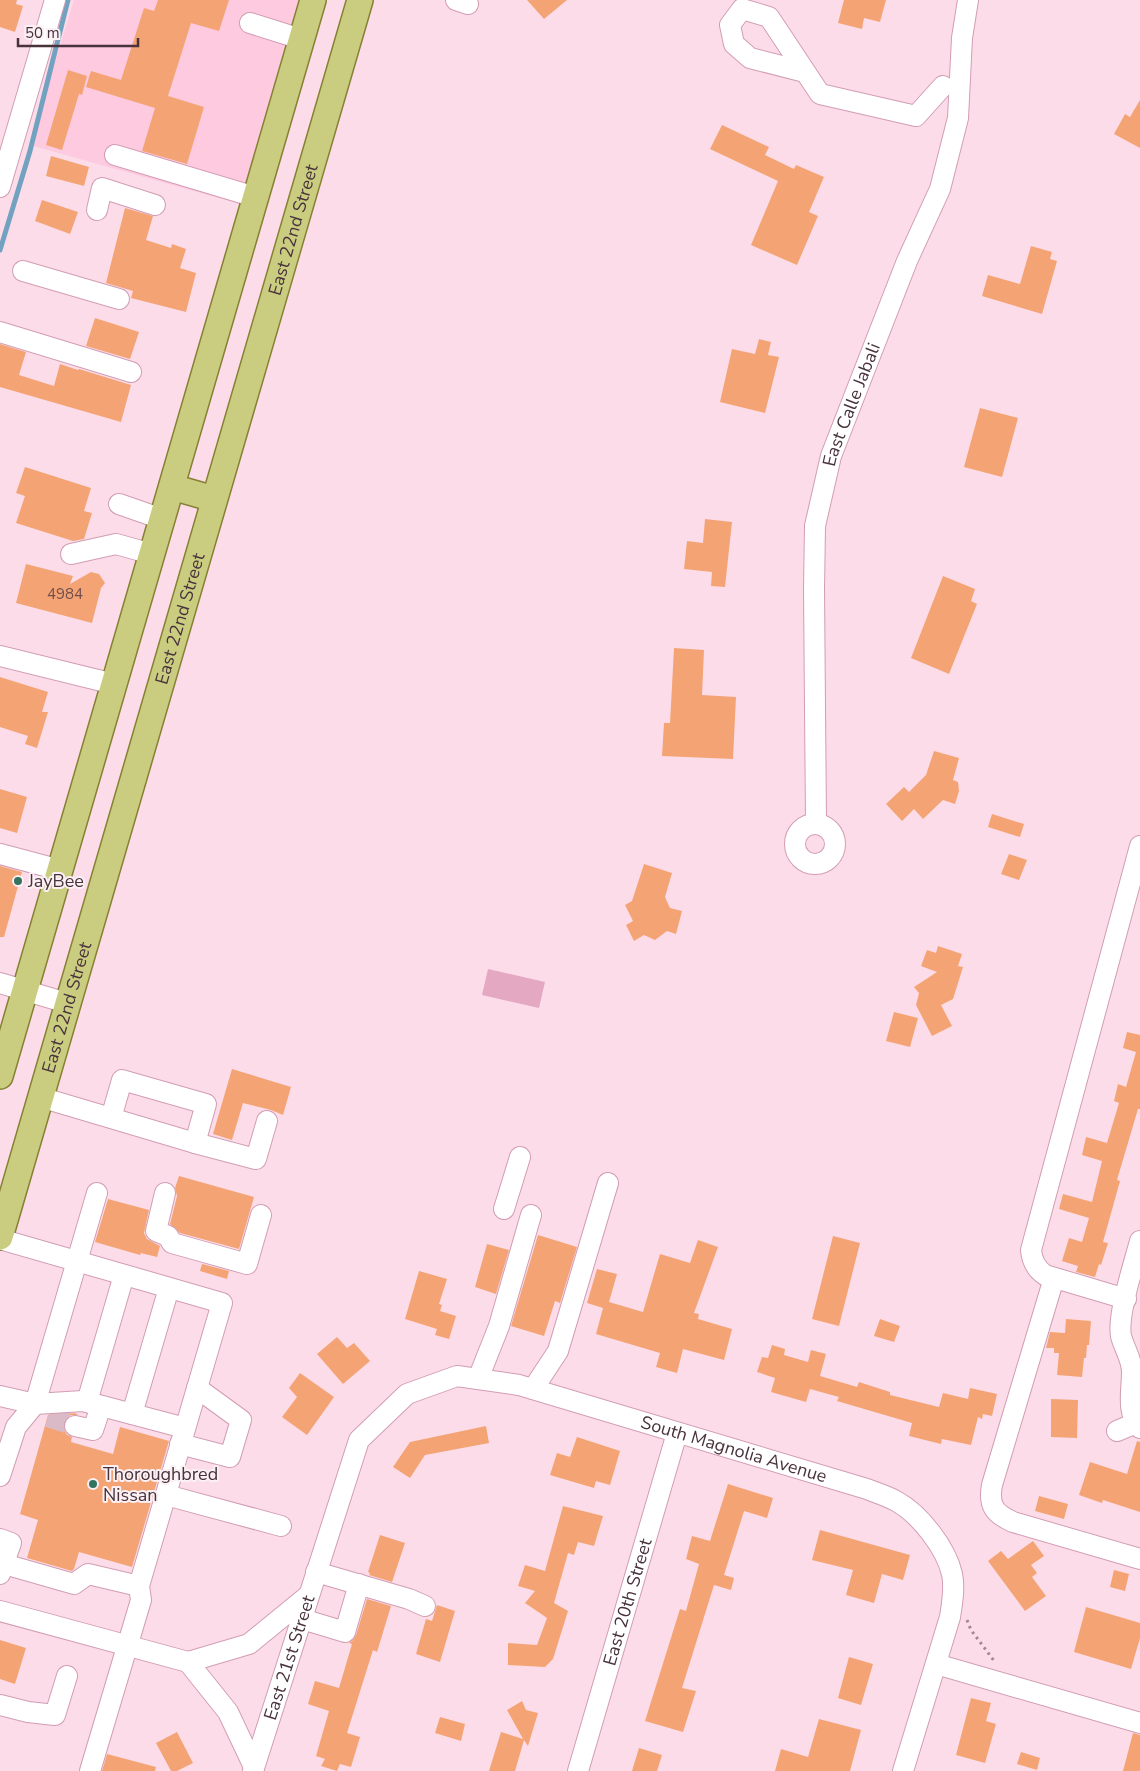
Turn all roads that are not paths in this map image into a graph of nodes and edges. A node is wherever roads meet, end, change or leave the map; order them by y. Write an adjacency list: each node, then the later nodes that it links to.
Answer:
1 (55, 0): 10 (street)
2 (313, 0): 6 (main road)
3 (360, 0): 19 (main road, East 22nd Street)
4 (968, 0): 26 (street, East Calle Jabali)
5 (250, 23): 6 (street)
6 (301, 39): 11 (main road)
7 (805, 72): 8 (street)
8 (943, 86)
9 (114, 155): 11 (street)
10 (0, 187)
11 (255, 198): 18 (main road)
12 (155, 204): 13 (street)
13 (97, 210)
14 (23, 271): 15 (street)
15 (119, 299)
16 (0, 332): 17 (street)
17 (131, 372)
18 (172, 487): 19 (main road); 21 (main road)
19 (214, 500): 32 (main road, East 22nd Street)
20 (119, 504): 21 (street)
21 (162, 519): 23 (main road)
22 (71, 554): 23 (street)
23 (152, 554): 25 (main road)
24 (0, 656): 25 (street)
25 (114, 684): 29 (main road)
26 (816, 824)
27 (1140, 846): 49 (street)
28 (0, 854): 29 (street)
29 (60, 870): 31 (main road)
30 (0, 983): 31 (street)
31 (25, 990): 32 (street); 33 (main road)
32 (67, 1003): 34 (main road, East 22nd Street)
33 (0, 1076)
34 (40, 1097): 35 (street); 45 (main road, East 22nd Street)
35 (111, 1118): 37 (street); 37 (street)
36 (267, 1121): 37 (street)
37 (196, 1143)
38 (520, 1157): 42 (street)
39 (608, 1183): 54 (street)
40 (97, 1193): 47 (street)
41 (165, 1193): 43 (street)
42 (504, 1209)
43 (262, 1216)
44 (531, 1216): 52 (street)
45 (0, 1238): 47 (street)
46 (1140, 1241): 51 (street)
47 (77, 1261): 48 (street); 57 (street)
48 (124, 1274): 50 (street); 56 (street)
49 (1054, 1278): 51 (street); 68 (street)
50 (169, 1288): 53 (street); 58 (street)
51 (1130, 1307): 59 (street)
52 (478, 1379): 54 (street, South Magnolia Avenue); 70 (street, South Magnolia Avenue)
53 (197, 1388): 63 (street); 63 (street)
54 (533, 1389): 62 (street, South Magnolia Avenue)
55 (0, 1396): 57 (street)
56 (94, 1404): 57 (street); 58 (street); 60 (street)
57 (41, 1411): 64 (street)
58 (132, 1414): 63 (street)
59 (1136, 1422): 61 (street)
60 (75, 1426)
61 (1118, 1431)
62 (677, 1433): 79 (street, South Magnolia Avenue); 85 (street, East 20th Street)
63 (183, 1436): 65 (street)
64 (0, 1476)
65 (166, 1494): 66 (street); 72 (street)
66 (281, 1526)
67 (0, 1540): 69 (street)
68 (1140, 1558)
69 (2, 1569): 72 (street)
70 (316, 1572): 71 (street); 73 (street, South Magnolia Avenue)
71 (358, 1584): 74 (street); 76 (street)
72 (139, 1586): 77 (street)
73 (309, 1595): 76 (street, East 21st Street); 78 (street, East 21st Street)
74 (425, 1606)
75 (0, 1611): 77 (street)
76 (302, 1619): 83 (street, East 21st Street)
77 (128, 1646): 78 (street); 84 (street)
78 (188, 1662): 83 (street)
79 (936, 1664): 82 (street); 86 (street, South Magnolia Avenue)
80 (67, 1676): 81 (street)
81 (0, 1705)
82 (1140, 1723)
83 (253, 1769)
84 (90, 1771)
85 (578, 1771)
86 (903, 1771)

